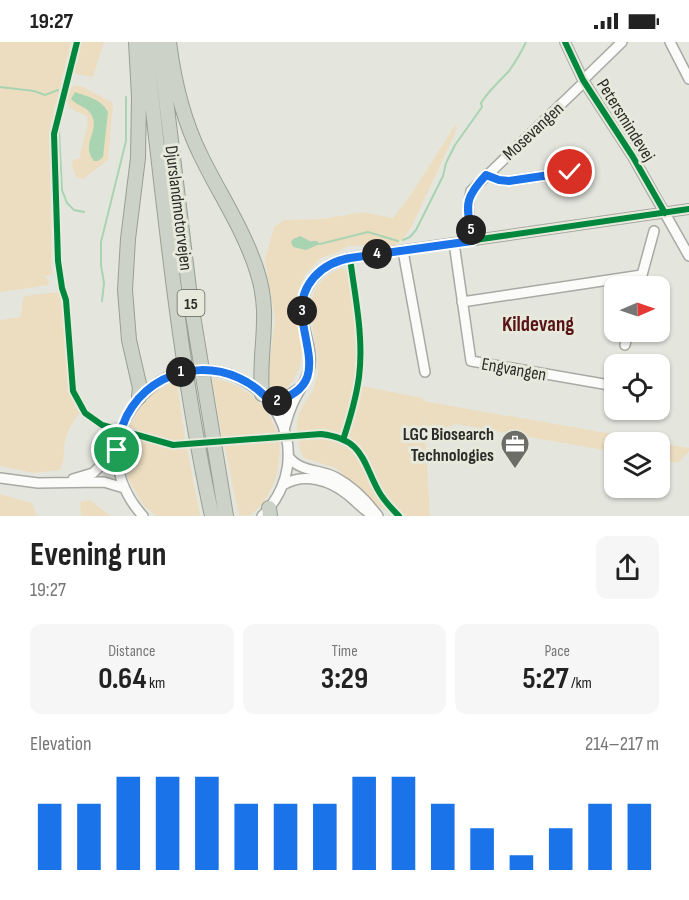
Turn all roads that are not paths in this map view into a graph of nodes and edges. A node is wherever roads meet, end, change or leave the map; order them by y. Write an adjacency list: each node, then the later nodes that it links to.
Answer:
1 (136, 42): 26 (highway)
2 (145, 42): 37 (highway, Djurslandmotorvejen / 15)
3 (159, 42): 38 (highway, Djurslandmotorvejen / 15)
4 (169, 42): 27 (highway)
5 (564, 42): 9 (street, Petersmindevej)
6 (622, 42): 9 (street, Mosevangen)
7 (670, 42): 8 (street)
8 (689, 79)
9 (581, 83): 11 (street, Mosevangen); 13 (street, Petersmindevej)
10 (570, 172): 11 (street)
11 (486, 175): 15 (street, Mosevangen)
12 (689, 209): 13 (street)
13 (665, 213): 15 (street); 18 (street, Petersmindevej)
14 (654, 231): 19 (street)
15 (472, 241): 16 (street)
16 (454, 243): 17 (street); 20 (street, Engvangen)
17 (404, 251): 23 (street); 25 (street)
18 (689, 256)
19 (642, 275): 20 (street)
20 (462, 302): 24 (street, Engvangen)
21 (626, 342): 22 (street)
22 (625, 345)
23 (425, 372)
24 (604, 384)
25 (303, 385): 27 (street); 28 (street)
26 (140, 397): 27 (street, bridge); 29 (street)
27 (266, 399): 28 (street)
28 (284, 430): 30 (street)
29 (117, 450): 32 (street); 34 (street)
30 (288, 456): 33 (street); 39 (street)
31 (0, 478): 32 (street)
32 (56, 483): 34 (street)
33 (283, 484): 35 (street); 39 (street)
34 (124, 488): 36 (street)
35 (267, 513)
36 (143, 516)
37 (212, 516)
38 (226, 516)
39 (376, 516)

